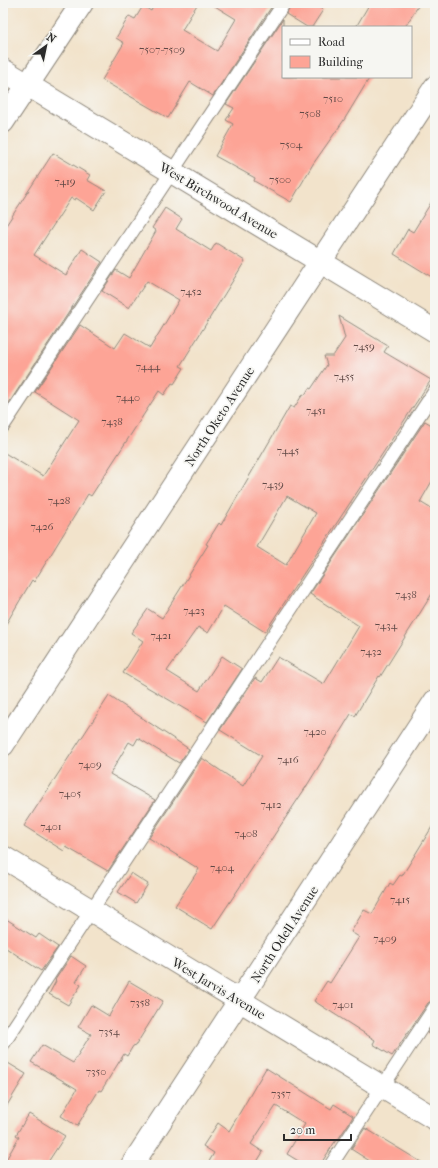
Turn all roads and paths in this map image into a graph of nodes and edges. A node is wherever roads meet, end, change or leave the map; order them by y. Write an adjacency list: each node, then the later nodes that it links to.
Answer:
1 (82, 3): 4 (street)
2 (284, 3): 7 (lane)
3 (3, 70): 4 (street, West Birchwood Avenue)
4 (28, 84): 6 (street); 7 (street, West Birchwood Avenue)
5 (435, 87): 8 (street, North Oketo Avenue)
6 (3, 122)
7 (171, 171): 8 (street, West Birchwood Avenue); 11 (lane)
8 (320, 262): 9 (street, West Birchwood Avenue); 13 (street, North Oketo Avenue)
9 (435, 331)
10 (435, 391): 15 (lane)
11 (3, 426)
12 (435, 701): 16 (street, North Odell Avenue)
13 (3, 745)
14 (3, 857): 15 (street, West Jarvis Avenue)
15 (92, 911): 16 (street, West Jarvis Avenue); 18 (lane)
16 (240, 1001): 19 (street, West Jarvis Avenue); 21 (street, North Odell Avenue)
17 (435, 1007): 19 (lane)
18 (3, 1044)
19 (383, 1087): 20 (street, West Jarvis Avenue); 22 (lane)
20 (435, 1119)
21 (132, 1165)
22 (331, 1165)

